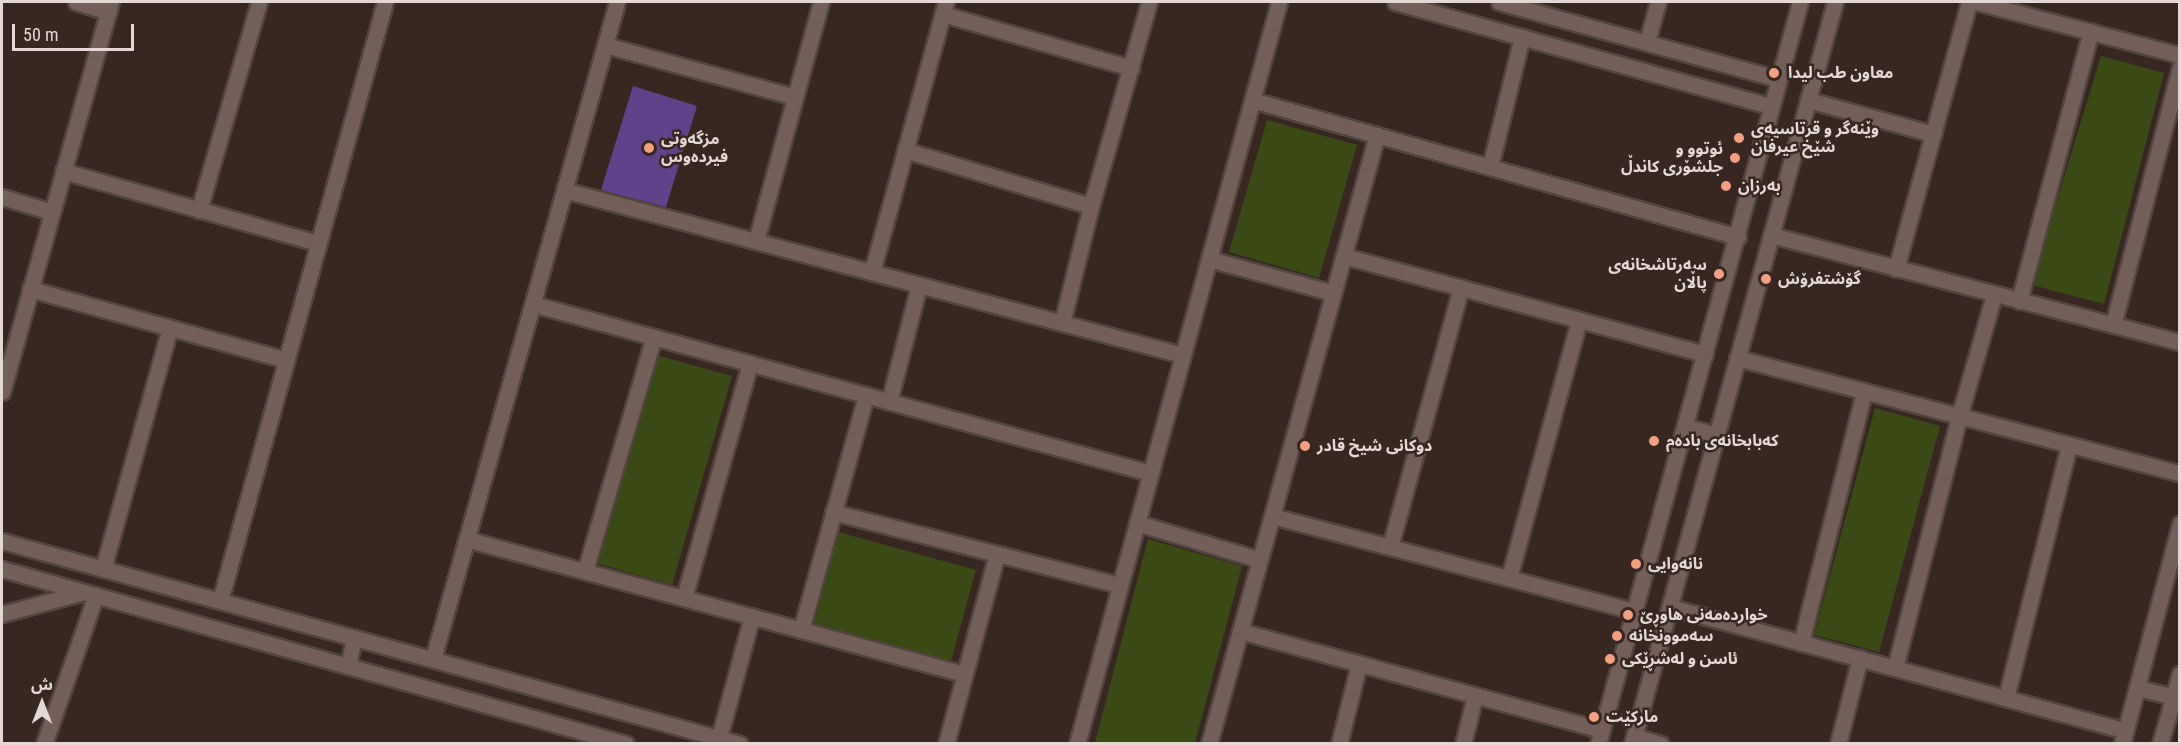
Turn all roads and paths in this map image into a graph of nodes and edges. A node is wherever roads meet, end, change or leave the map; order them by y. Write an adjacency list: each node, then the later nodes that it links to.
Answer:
1 (76, 2): 15 (street)
2 (259, 2): 37 (street)
3 (385, 2): 42 (street)
4 (617, 2): 20 (street)
5 (821, 2): 25 (street)
6 (1149, 2): 23 (street)
7 (1279, 2): 26 (street)
8 (1395, 2): 18 (street)
9 (1499, 2): 19 (street)
10 (1658, 2): 19 (street)
11 (1800, 2): 24 (street)
12 (1835, 2): 27 (street)
13 (1969, 2): 29 (street)
14 (1976, 2): 17 (street)
15 (110, 7): 33 (street)
16 (945, 8): 23 (street); 31 (street)
17 (2091, 32): 21 (street); 52 (street)
18 (1522, 37): 28 (street); 32 (street)
19 (1647, 42): 24 (street)
20 (604, 45): 25 (street); 34 (street)
21 (2180, 55)
22 (2180, 67): 56 (street)
23 (1131, 68): 36 (street)
24 (1778, 79): 28 (street)
25 (795, 97): 41 (street)
26 (1252, 100): 30 (street); 44 (street)
27 (1808, 100): 29 (street); 39 (street)
28 (1771, 106): 40 (street)
29 (1933, 134): 45 (street)
30 (1377, 135): 32 (street); 43 (street)
31 (905, 150): 36 (street); 46 (street)
32 (1490, 167): 40 (street)
33 (63, 171): 37 (street); 38 (street)
34 (564, 190): 41 (street); 53 (street)
35 (2, 198): 38 (street)
36 (1091, 206): 55 (street)
37 (199, 210): 42 (street)
38 (52, 212): 49 (street)
39 (1771, 235): 45 (street); 62 (street)
40 (1738, 237): 60 (street)
41 (756, 241): 46 (street)
42 (317, 243): 63 (street)
43 (1344, 256): 48 (street); 50 (street)
44 (1209, 259): 50 (street); 61 (street)
45 (1896, 269): 51 (street)
46 (872, 272): 47 (street)
47 (919, 285): 55 (street); 68 (street)
48 (1461, 288): 54 (street); 81 (street)
49 (30, 289): 57 (street); 65 (street)
50 (1333, 293): 76 (street)
51 (1994, 295): 52 (street); 69 (street)
52 (2019, 301): 56 (street)
53 (533, 304): 58 (street); 79 (street)
54 (1579, 320): 60 (street); 87 (street)
55 (1062, 323): 61 (street)
56 (2112, 325): 59 (street)
57 (170, 328): 63 (street); 85 (street)
58 (654, 337): 64 (street); 86 (street)
59 (2180, 342)
60 (1705, 354): 70 (street)
61 (1182, 355): 74 (street)
62 (1737, 358): 66 (street); 71 (street)
63 (286, 360): 91 (street)
64 (750, 363): 67 (street); 90 (street)
65 (2, 392)
66 (1864, 392): 69 (street); 99 (street)
67 (866, 395): 68 (street); 75 (street)
68 (889, 402): 74 (street)
69 (1959, 417): 72 (street); 104 (street)
70 (1685, 426): 71 (street); 93 (street)
71 (1716, 435): 92 (street)
72 (2069, 445): 73 (street); 110 (street)
73 (2180, 472)
74 (1150, 473): 77 (street)
75 (833, 512): 82 (street); 96 (street)
76 (1272, 516): 81 (street); 83 (street)
77 (1137, 523): 83 (street); 88 (street)
78 (2180, 524): 107 (street)
79 (466, 538): 86 (street); 101 (street)
80 (2, 541): 85 (street)
81 (1390, 547): 87 (street)
82 (998, 554): 88 (street); 105 (street)
83 (1260, 560): 97 (street)
84 (2, 569): 89 (street)
85 (103, 569): 91 (street)
86 (585, 571): 90 (street)
87 (1509, 578): 93 (street)
88 (1120, 585): 119 (street)
89 (90, 593): 94 (street); 103 (street); 115 (street)
90 (684, 598): 95 (street)
91 (220, 601): 98 (street)
92 (1670, 607): 99 (street); 114 (street)
93 (1635, 611): 111 (street)
94 (2, 615)
95 (753, 616): 96 (street); 113 (street)
96 (801, 630): 105 (street)
97 (1240, 631): 102 (street); 120 (street)
98 (354, 638): 101 (street); 103 (street)
99 (1801, 642): 100 (street)
100 (1860, 658): 104 (street); 124 (street)
101 (433, 659): 113 (street)
102 (1359, 664): 108 (street); 121 (street)
103 (348, 666): 116 (street)
104 (1895, 668): 110 (street)
105 (964, 674): 118 (street)
106 (2180, 675): 109 (street)
107 (2138, 688): 109 (street); 112 (street)
108 (1475, 695): 111 (street); 122 (street)
109 (2173, 697): 125 (street)
110 (2007, 698): 112 (street)
111 (1600, 737)
112 (2123, 737)
113 (719, 738): 117 (street)
114 (1633, 740): 123 (street)
115 (44, 744)
116 (626, 744)
117 (741, 744)
118 (946, 744)
119 (1077, 744)
120 (1209, 744)
121 (1339, 744)
122 (1463, 744)
123 (1661, 744)
124 (1838, 744)
125 (2160, 744)

